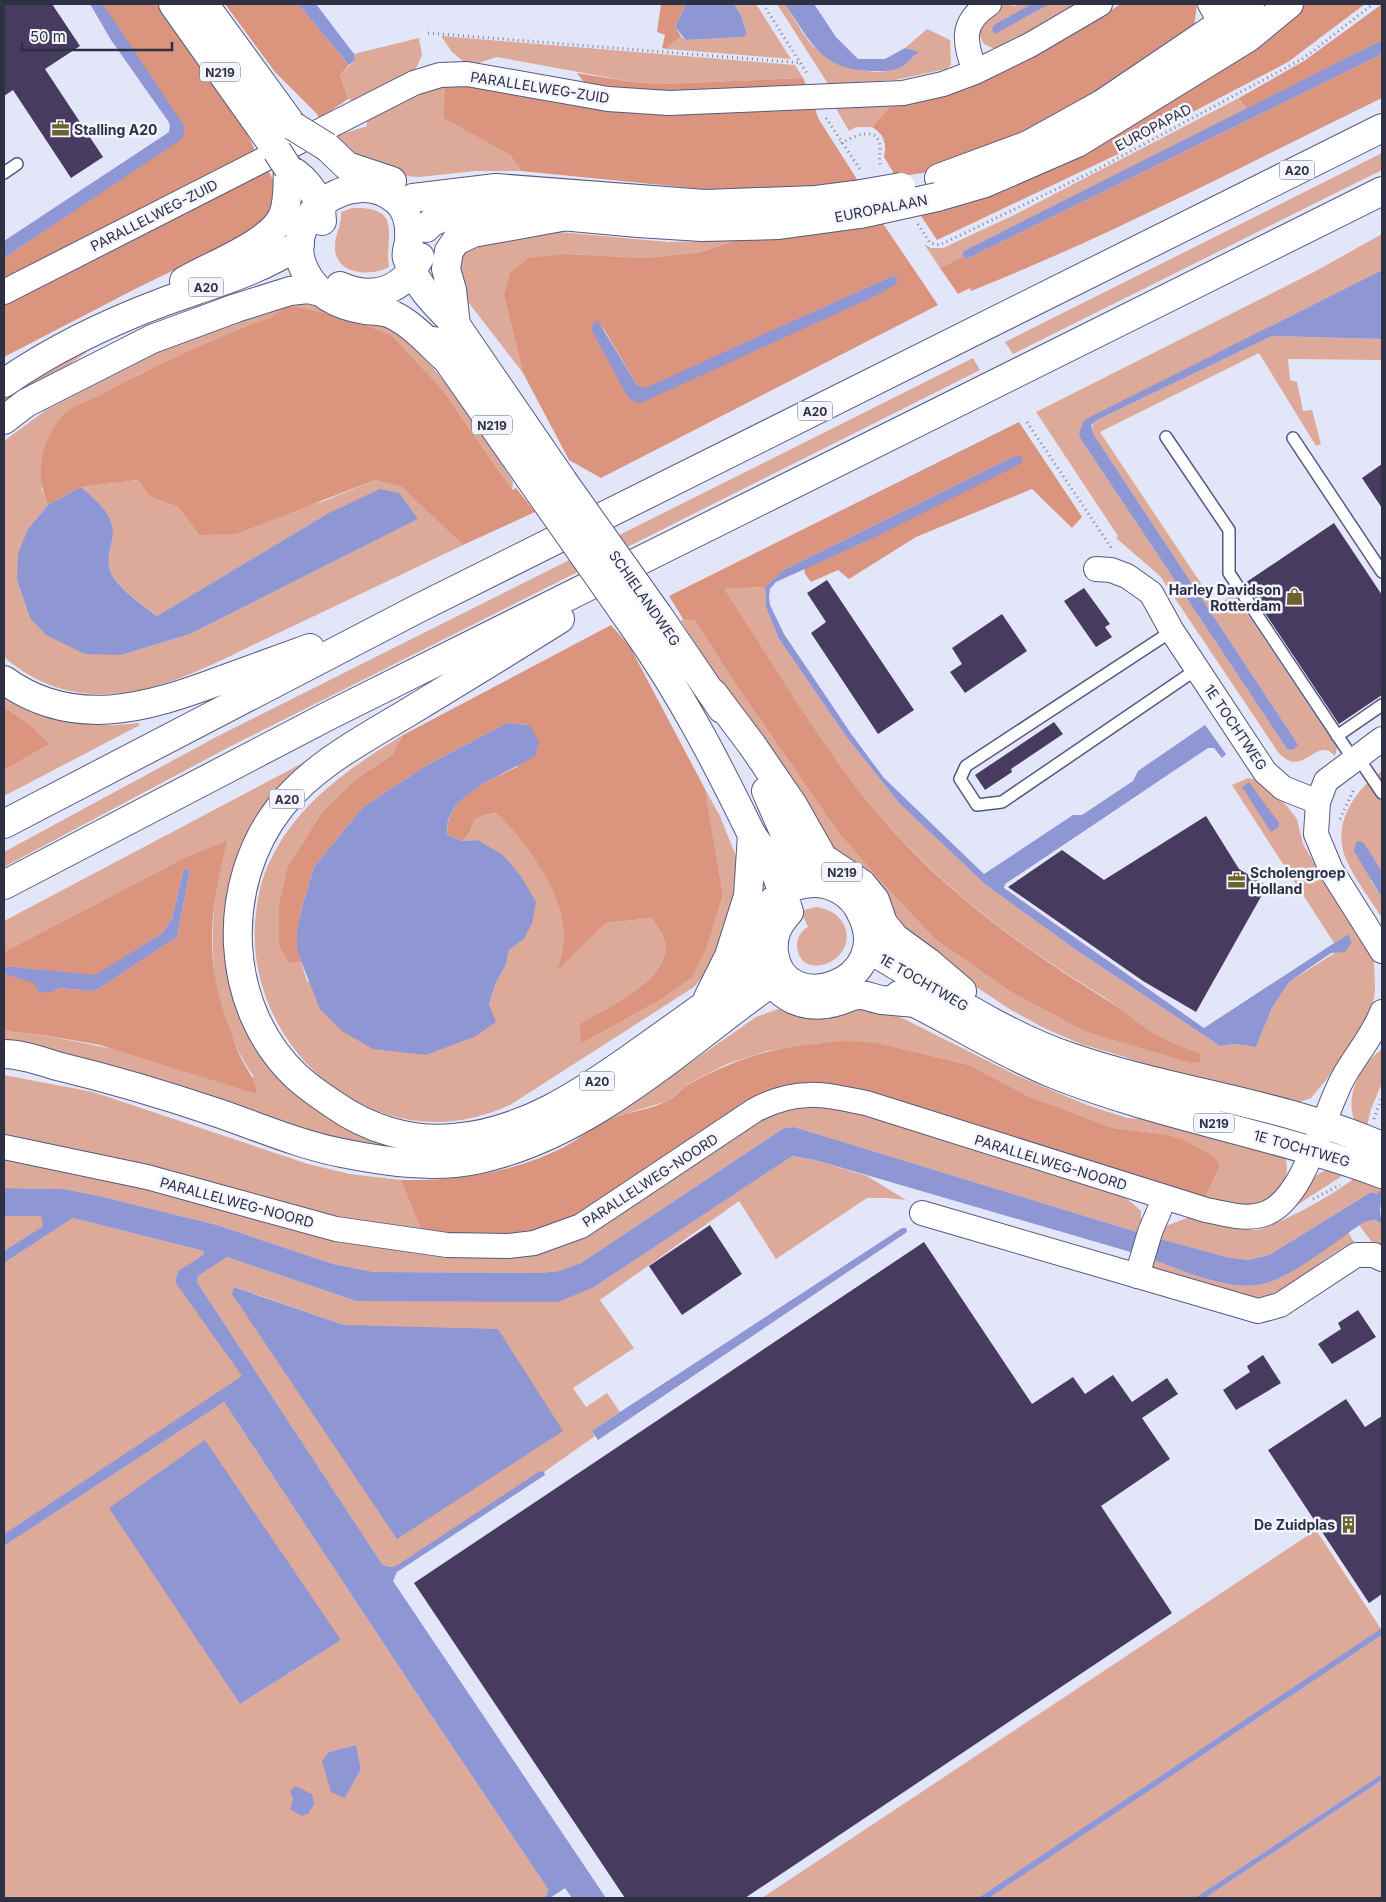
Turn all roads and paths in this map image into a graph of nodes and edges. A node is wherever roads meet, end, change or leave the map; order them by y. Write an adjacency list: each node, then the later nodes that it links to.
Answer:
1 (173, 4): 17 (main road, N219, bridge)
2 (204, 4): 19 (main road, N219)
3 (763, 4): 12 (path)
4 (989, 4): 13 (street)
5 (1100, 4): 13 (street, PARALLELWEG-ZUID)
6 (1289, 4): 11 (main road, EUROPALAAN)
7 (1373, 4): 26 (path, EUROPAPAD)
8 (1245, 5): 9 (main road, EUROPALAAN); 11 (street)
9 (1216, 14): 11 (street); 20 (main road, EUROPALAAN)
10 (428, 33): 12 (path)
11 (1249, 37): 20 (main road, EUROPALAAN)
12 (802, 63): 14 (path)
13 (975, 72): 14 (street, PARALLELWEG-ZUID)
14 (816, 98): 23 (path); 29 (street, PARALLELWEG-ZUID)
15 (1382, 128): 41 (main road, A20)
16 (17, 164): 18 (lane)
17 (288, 168): 25 (main road, N219); 31 (main road, A20)
18 (4, 173)
19 (363, 182): 22 (main road, N219); 25 (main road, N219)
20 (933, 189): 23 (main road, EUROPALAAN, bridge)
21 (1382, 191): 38 (main road, A20)
22 (402, 194): 23 (main road, EUROPALAAN); 27 (main road)
23 (859, 194): 24 (main road, EUROPALAAN)
24 (567, 216): 27 (main road, EUROPALAAN); 32 (main road)
25 (312, 223): 28 (main road, N219); 31 (main road, A20)
26 (930, 243)
27 (417, 252): 30 (main road); 32 (main road, SCHIELANDWEG / N219)
28 (318, 280): 30 (main road, N219); 34 (main road, A20)
29 (4, 292)
30 (382, 300): 37 (main road, SCHIELANDWEG / N219)
31 (108, 324): 33 (main road, A20)
32 (456, 325): 37 (main road, SCHIELANDWEG / N219)
33 (4, 383)
34 (4, 420)
35 (1166, 437): 47 (lane)
36 (1293, 438): 40 (lane)
37 (551, 487): 45 (main road, SCHIELANDWEG / N219, bridge); 55 (main road, SCHIELANDWEG / N219, bridge)
38 (712, 526): 57 (main road, A20); 64 (main road, A20)
39 (1096, 569): 42 (street, 1E TOCHTWEG)
40 (1382, 572)
41 (417, 609): 44 (main road, A20); 53 (main road, A20)
42 (1172, 631): 43 (street, 1E TOCHTWEG); 43 (lane)
43 (1197, 669): 52 (street, 1E TOCHTWEG)
44 (4, 680)
45 (713, 693): 56 (main road, SCHIELANDWEG / N219); 66 (main road, N219)
46 (1382, 705): 47 (lane)
47 (1337, 736): 49 (lane)
48 (1382, 739): 49 (street)
49 (1355, 758): 51 (lane); 52 (street)
50 (1356, 784): 54 (path)
51 (1382, 793)
52 (1318, 802): 60 (street)
53 (4, 824)
54 (1338, 826)
55 (752, 836): 58 (main road, SCHIELANDWEG / N219); 64 (main road, A20)
56 (813, 883): 58 (main road, N219); 59 (main road, N219)
57 (4, 885)
58 (782, 903): 61 (main road); 62 (main road)
59 (867, 948): 63 (main road, N219); 66 (main road, 1E TOCHTWEG / N219)
60 (1382, 950)
61 (759, 957): 62 (main road); 64 (main road, A20)
62 (782, 985): 63 (main road); 64 (main road, A20)
63 (851, 986): 71 (main road, 1E TOCHTWEG / N219)
64 (709, 1015): 67 (main road, A20)
65 (1381, 1019): 68 (street, 1E TOCHTWEG)
66 (998, 1024): 68 (main road, 1E TOCHTWEG / N219)
67 (4, 1054)
68 (1324, 1125): 69 (main road, 1E TOCHTWEG / N219); 71 (street, PARALLELWEG-NOORD)
69 (1382, 1146)
70 (4, 1147): 73 (street, PARALLELWEG-NOORD)
71 (1312, 1151): 72 (main road, 1E TOCHTWEG / N219); 73 (street, PARALLELWEG-NOORD)
72 (1382, 1174)
73 (1165, 1197): 76 (street)
74 (922, 1213): 76 (street)
75 (1382, 1259): 76 (street)
76 (1140, 1268)

